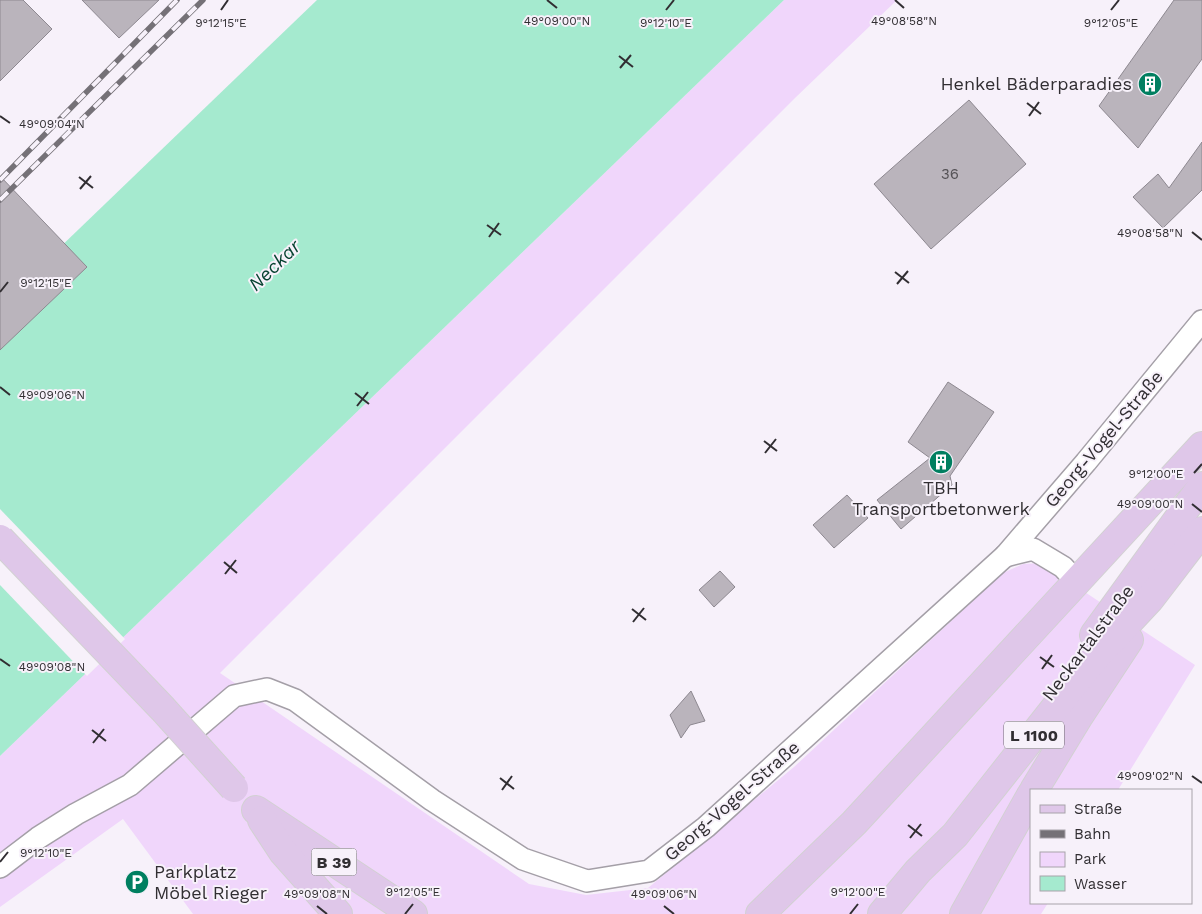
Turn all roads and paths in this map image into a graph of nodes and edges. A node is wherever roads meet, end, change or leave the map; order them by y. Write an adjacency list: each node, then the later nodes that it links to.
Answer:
1 (1202, 321): 6 (street, Georg-Vogel-Straße)
2 (1202, 446): 7 (main road)
3 (1202, 486): 13 (main road, Neckartalstraße / L 1100)
4 (1202, 531): 8 (main road, Neckartalstraße / L 1100)
5 (0, 539): 11 (main road, B 39, bridge)
6 (1005, 556): 7 (street, Georg-Vogel-Straße); 12 (street, Georg-Vogel-Straße)
7 (1077, 582): 16 (main road)
8 (1150, 599): 9 (main road); 13 (main road, Neckartalstraße / L 1100)
9 (1035, 789)
10 (1030, 797): 18 (main road)
11 (256, 810): 14 (main road, B 39); 15 (main road, B 39)
12 (0, 867)
13 (918, 871): 17 (main road, Neckartalstraße / L 1100)
14 (338, 914)
15 (413, 914)
16 (760, 914)
17 (882, 914)
18 (964, 914)

